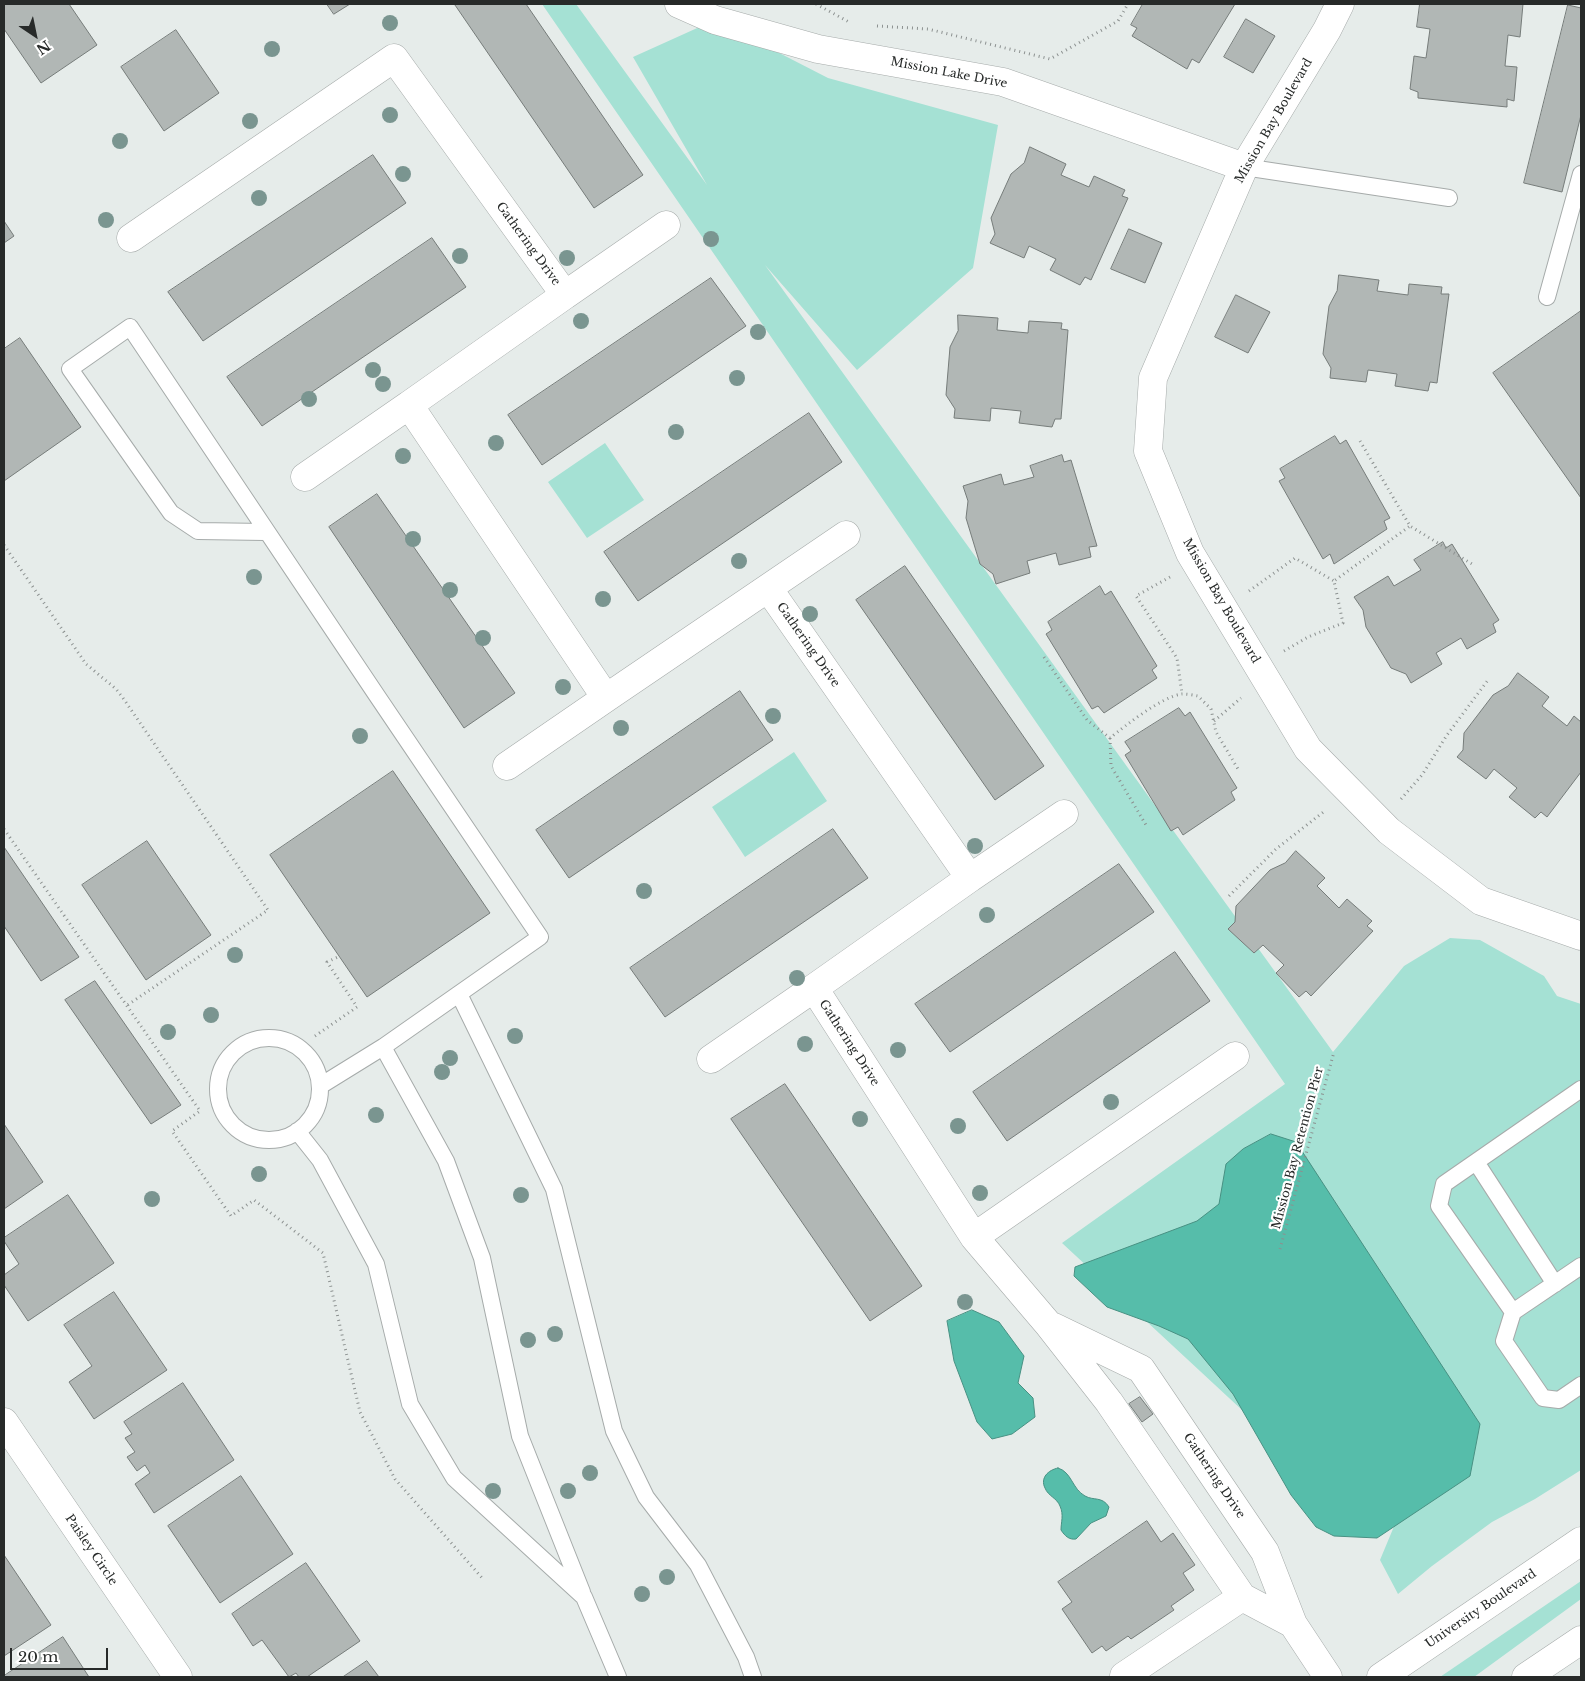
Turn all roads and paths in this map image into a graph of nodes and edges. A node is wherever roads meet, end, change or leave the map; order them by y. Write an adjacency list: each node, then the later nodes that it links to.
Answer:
1 (679, 4): 7 (street, Mission Lake Drive)
2 (816, 4): 5 (path)
3 (1128, 4): 6 (path)
4 (1340, 4): 7 (street, Mission Bay Boulevard)
5 (855, 25)
6 (873, 26)
7 (1244, 167): 9 (lane); 21 (street, Mission Bay Boulevard)
8 (1581, 174): 13 (lane)
9 (1449, 198)
10 (666, 226): 12 (street)
11 (131, 238): 12 (street, Gathering Drive)
12 (565, 296): 14 (street, Gathering Drive)
13 (1547, 297)
14 (409, 405): 16 (street, Gathering Drive); 30 (street)
15 (1360, 441): 17 (path)
16 (305, 477)
17 (1410, 526): 22 (path); 23 (path)
18 (265, 532): 18 (lane); 45 (lane)
19 (846, 536): 24 (street)
20 (4, 545): 46 (path)
21 (1196, 562): 25 (street, Mission Bay Boulevard); 29 (path)
22 (1472, 564)
23 (1334, 580): 25 (path); 27 (path)
24 (768, 588): 30 (street); 40 (street, Gathering Drive)
25 (1224, 608): 27 (street, Mission Bay Boulevard)
26 (1044, 657): 32 (path)
27 (1263, 674): 31 (path); 35 (street, Mission Bay Boulevard)
28 (1488, 680): 37 (path)
29 (1182, 694): 31 (path); 32 (path)
30 (606, 698): 33 (street)
31 (1214, 721): 34 (path)
32 (1110, 738): 38 (path)
33 (508, 766)
34 (1238, 769)
35 (1350, 792): 37 (street, Mission Bay Boulevard); 41 (path)
36 (1064, 814): 40 (street)
37 (1380, 822): 42 (street, Mission Bay Boulevard)
38 (1146, 825)
39 (4, 829): 46 (path)
40 (970, 878): 44 (street, Gathering Drive)
41 (1229, 896)
42 (1581, 936)
43 (340, 956): 47 (path)
44 (814, 988): 51 (street); 56 (street, Gathering Drive)
45 (459, 994): 48 (lane); 73 (lane)
46 (126, 1006): 65 (path)
47 (315, 1036)
48 (383, 1047): 52 (lane); 66 (lane)
49 (1334, 1052): 57 (path, Mission Bay Retention Pier)
50 (1235, 1056): 56 (street)
51 (711, 1059)
52 (320, 1086): 54 (lane); 54 (lane)
53 (1581, 1089): 55 (lane)
54 (297, 1131): 66 (lane)
55 (1476, 1162): 59 (lane); 60 (lane)
56 (974, 1237): 61 (street, Gathering Drive)
57 (1280, 1249)
58 (1581, 1266): 59 (lane)
59 (1555, 1284): 60 (lane)
60 (1513, 1312): 62 (lane)
61 (1048, 1324): 67 (street, Gathering Drive); 68 (street, Gathering Drive)
62 (1581, 1385)
63 (4, 1422): 71 (street, Paisley Circle)
64 (1581, 1540): 75 (street, University Boulevard)
65 (484, 1580)
66 (584, 1597): 72 (lane)
67 (1242, 1597): 68 (street); 70 (street)
68 (1293, 1624): 74 (street, Gathering Drive)
69 (1581, 1640): 76 (street)
70 (1124, 1676)
71 (178, 1677)
72 (618, 1677)
73 (753, 1677)
74 (1328, 1677)
75 (1381, 1677)
76 (1526, 1677)

